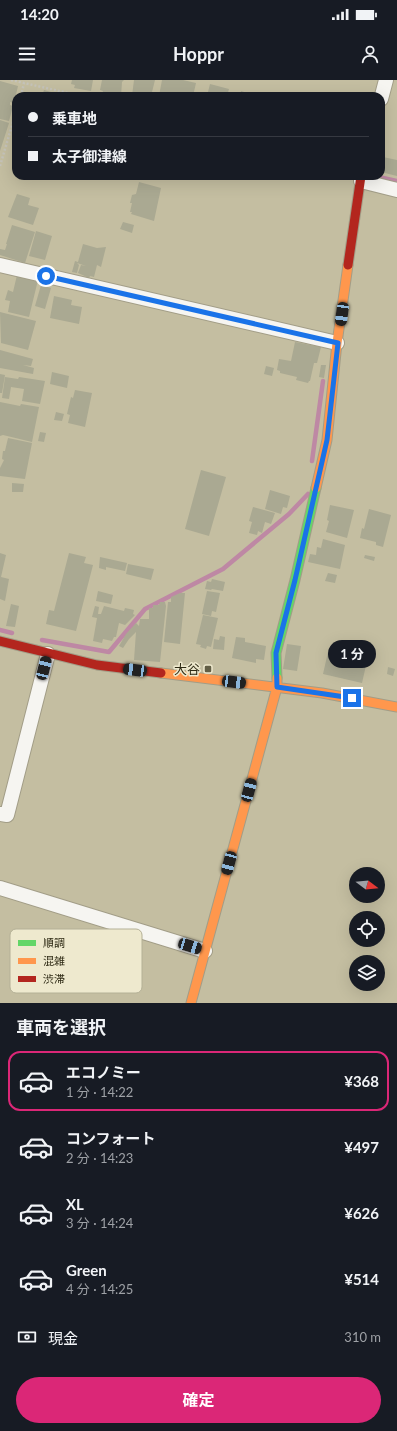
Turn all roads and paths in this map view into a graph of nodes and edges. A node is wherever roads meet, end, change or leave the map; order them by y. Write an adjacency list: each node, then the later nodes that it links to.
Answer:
1 (11, 80): 3 (path)
2 (386, 80): 6 (street)
3 (24, 83): 4 (path); 5 (path)
4 (22, 92)
5 (63, 92)
6 (383, 92)
7 (12, 125): 8 (path)
8 (0, 165)
9 (361, 180): 13 (street)
10 (367, 180): 11 (street)
11 (397, 190)
12 (0, 265): 13 (street)
13 (338, 343): 16 (street)
14 (0, 641): 15 (street)
15 (48, 654): 16 (street); 18 (street)
16 (277, 687): 17 (street); 22 (street)
17 (397, 707)
18 (0, 814)
19 (0, 888): 20 (street)
20 (133, 929)
21 (142, 932): 22 (street)
22 (205, 951): 23 (street)
23 (190, 1003)

